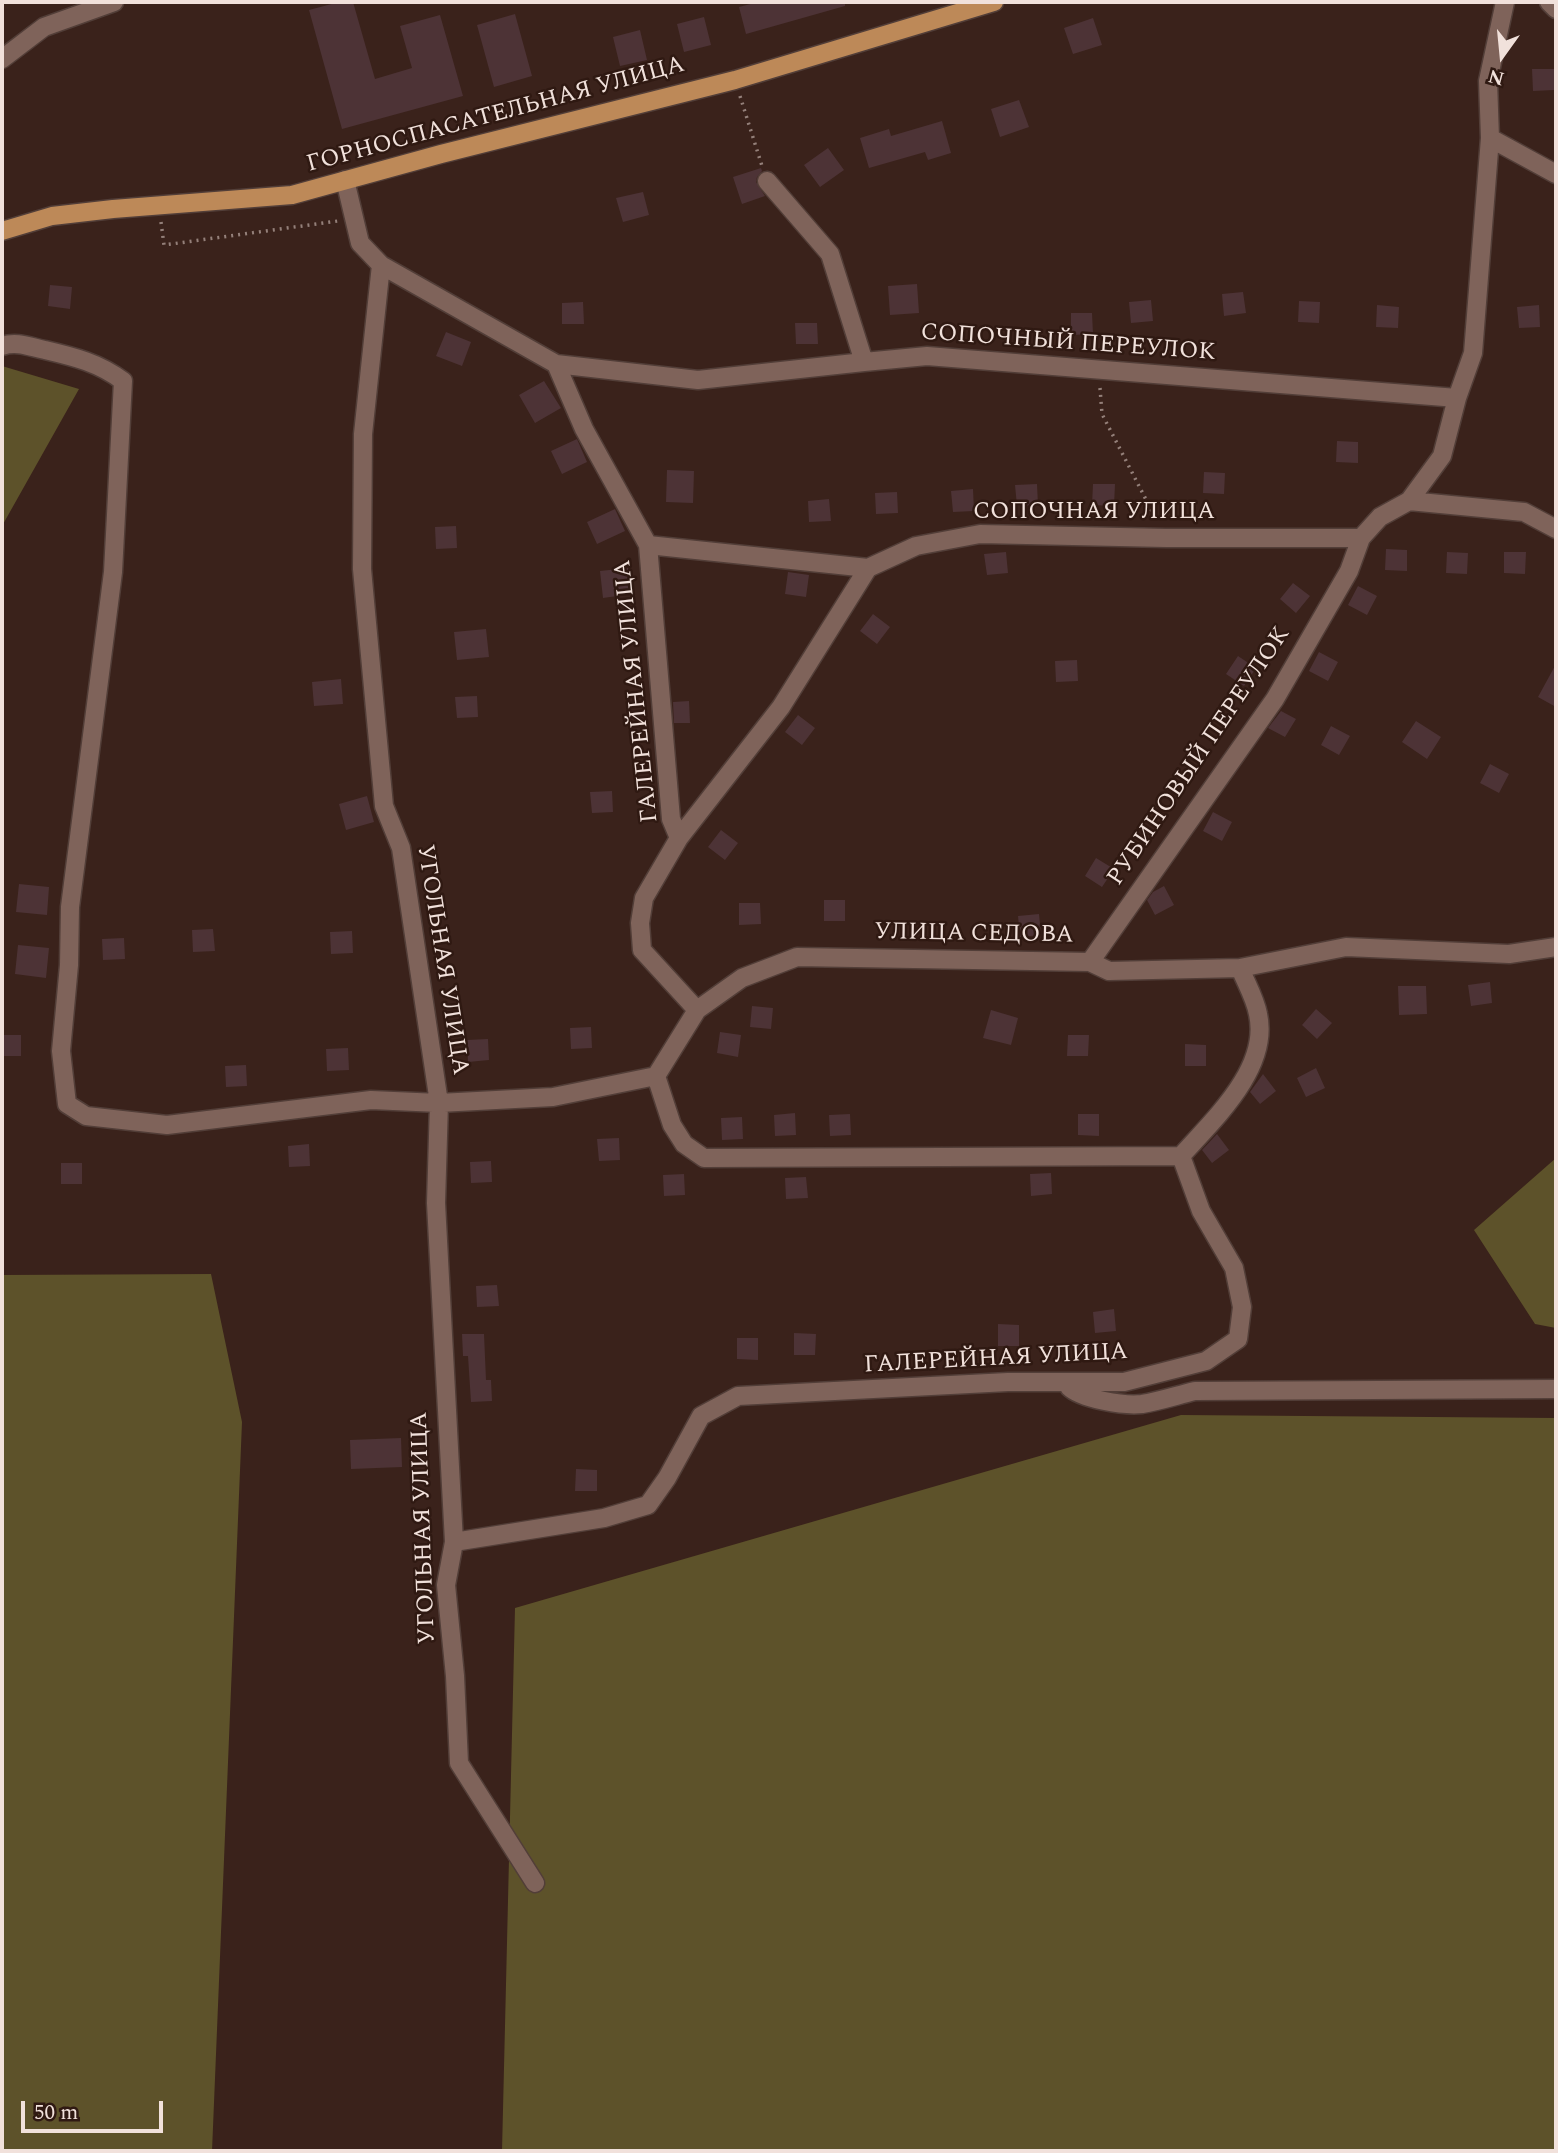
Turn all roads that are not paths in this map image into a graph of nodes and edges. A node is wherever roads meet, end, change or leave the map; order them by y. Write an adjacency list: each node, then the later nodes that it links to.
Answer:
1 (114, 2): 7 (street)
2 (994, 2): 5 (main road, ГОРНОСПАСАТЕЛЬНАЯ УЛИЦА)
3 (1505, 2): 8 (street)
4 (1549, 2): 6 (street)
5 (957, 8): 10 (main road, ГОРНОСПАСАТЕЛЬНАЯ УЛИЦА)
6 (1556, 9)
7 (2, 59)
8 (1490, 138): 9 (street); 17 (street)
9 (1556, 174)
10 (345, 180): 12 (main road, ГОРНОСПАСАТЕЛЬНАЯ УЛИЦА); 13 (street)
11 (767, 181): 15 (street)
12 (2, 231)
13 (381, 265): 16 (street); 29 (street, УГОЛЬНАЯ УЛИЦА)
14 (2, 346): 29 (street)
15 (864, 362): 16 (street, СОПОЧНЫЙ ПЕРЕУЛОК); 17 (street, СОПОЧНЫЙ ПЕРЕУЛОК)
16 (556, 363): 21 (street)
17 (1457, 398): 18 (street)
18 (1409, 501): 19 (street); 20 (street)
19 (1556, 529)
20 (1361, 537): 22 (street, СОПОЧНАЯ УЛИЦА); 25 (street, РУБИНОВЫЙ ПЕРЕУЛОК)
21 (648, 545): 22 (street); 23 (street, ГАЛЕРЕЙНАЯ УЛИЦА)
22 (868, 568): 23 (street)
23 (679, 838): 27 (street, ГАЛЕРЕЙНАЯ УЛИЦА)
24 (1556, 947): 26 (street, УЛИЦА СЕДОВА)
25 (1090, 962): 26 (street, УЛИЦА СЕДОВА); 27 (street, УЛИЦА СЕДОВА)
26 (1240, 968): 30 (street)
27 (698, 1010): 28 (street, УЛИЦА СЕДОВА)
28 (656, 1076): 29 (street); 30 (street)
29 (439, 1104): 33 (street, УГОЛЬНАЯ УЛИЦА)
30 (1181, 1156): 31 (street, ГАЛЕРЕЙНАЯ УЛИЦА)
31 (1069, 1382): 32 (street); 33 (street, ГАЛЕРЕЙНАЯ УЛИЦА)
32 (1556, 1389)
33 (454, 1542): 34 (street, УГОЛЬНАЯ УЛИЦА)
34 (535, 1883)

